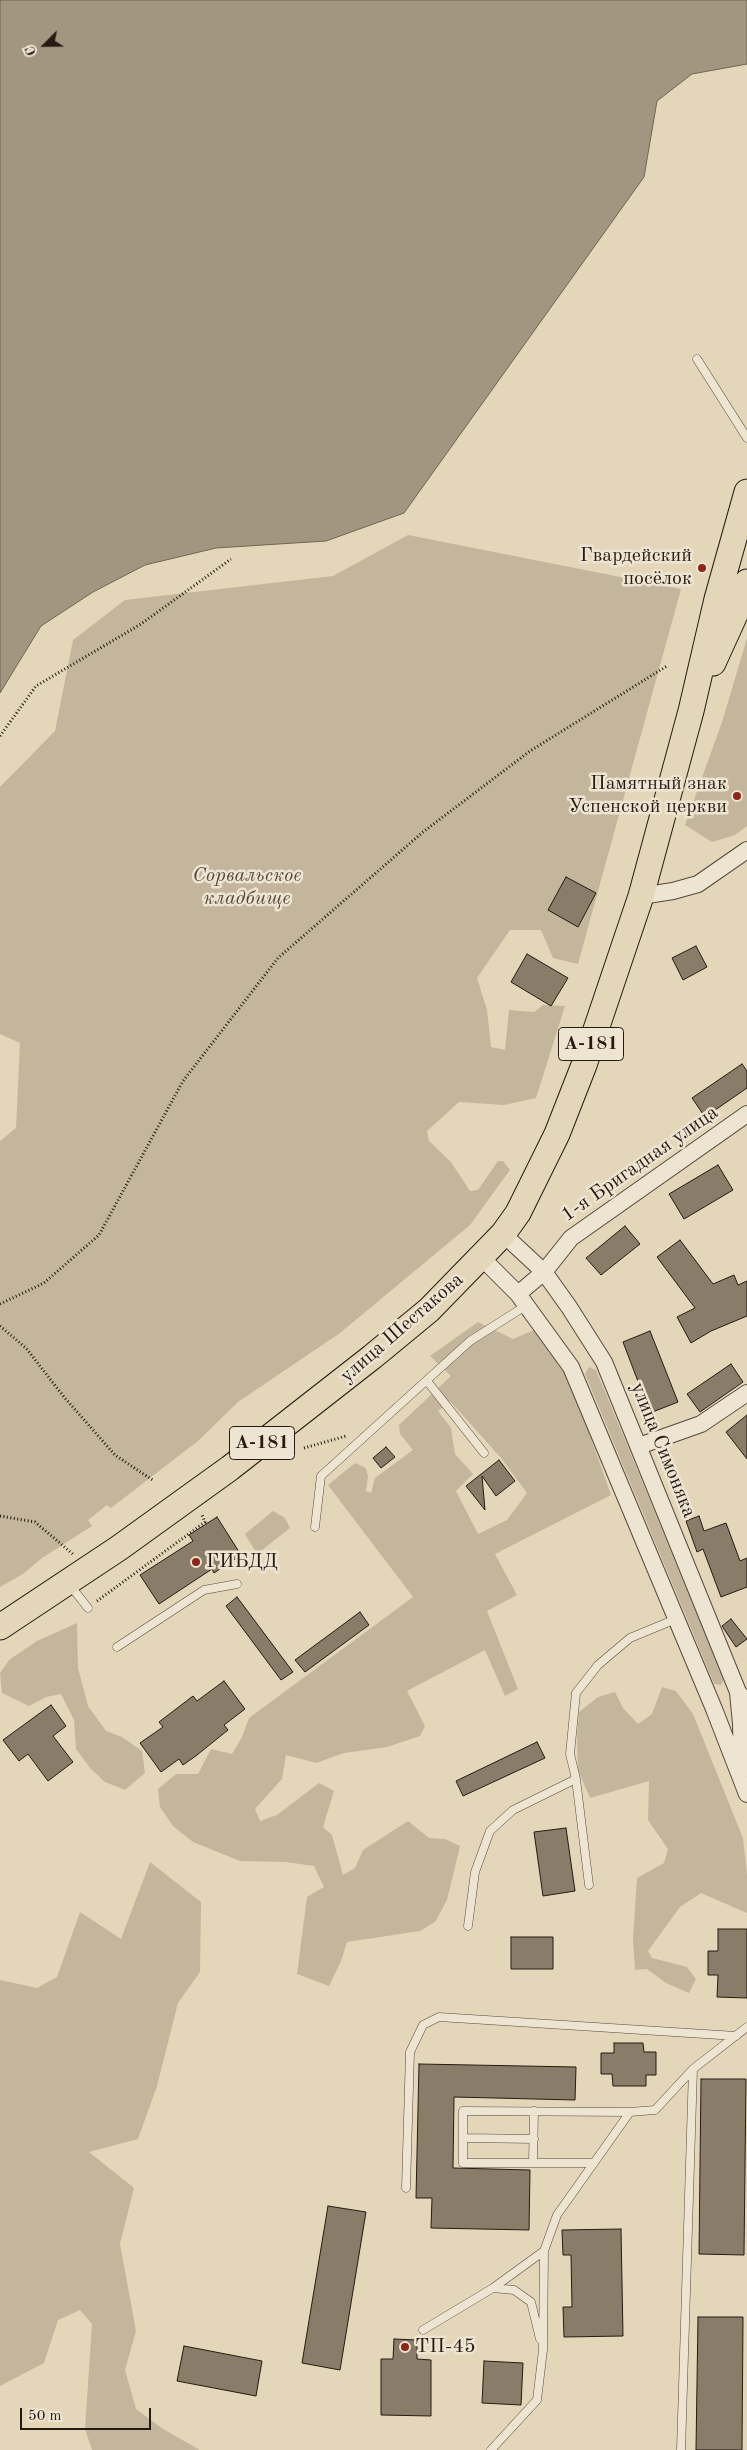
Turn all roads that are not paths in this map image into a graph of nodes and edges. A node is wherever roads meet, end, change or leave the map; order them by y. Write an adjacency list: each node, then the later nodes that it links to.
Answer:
1 (697, 359): 2 (lane)
2 (747, 438)
3 (747, 492): 5 (main road, А-181)
4 (747, 582): 5 (main road, А-181)
5 (691, 710): 7 (main road, А-181)
6 (747, 850): 7 (street)
7 (641, 896): 9 (main road, улица Шестакова / А-181)
8 (747, 1114): 11 (street, 1-я Бригадная улица)
9 (503, 1234): 10 (main road, улица Шестакова / А-181); 11 (street, улица Симоняка)
10 (481, 1257): 12 (street); 18 (main road, улица Шестакова / А-181)
11 (544, 1272): 12 (street, 1-я Бригадная улица); 15 (street, улица Симоняка)
12 (523, 1300): 13 (lane); 21 (street)
13 (427, 1381): 16 (lane); 17 (lane)
14 (747, 1394): 15 (street)
15 (639, 1446): 24 (street, улица Симоняка)
16 (484, 1453)
17 (315, 1526)
18 (68, 1583): 20 (lane); 22 (main road, улица Шестакова / А-181)
19 (237, 1584): 23 (lane)
20 (88, 1608)
21 (676, 1619): 25 (street); 27 (lane)
22 (0, 1627)
23 (117, 1648)
24 (744, 1694): 25 (street); 26 (street, улица Симоняка)
25 (714, 1708): 26 (street); 28 (street)
26 (744, 1726): 28 (street, улица Симоняка)
27 (576, 1779): 29 (lane); 30 (lane)
28 (745, 1788)
29 (589, 1885)
30 (468, 1926)
31 (747, 2027): 32 (lane)
32 (736, 2036): 33 (lane); 40 (lane)
33 (693, 2068): 35 (lane); 46 (lane)
34 (534, 2111): 35 (lane); 36 (lane); 37 (lane)
35 (630, 2112): 39 (lane)
36 (463, 2138): 37 (lane); 38 (lane)
37 (534, 2139): 38 (lane)
38 (534, 2163): 39 (lane)
39 (594, 2164): 41 (lane)
40 (406, 2188)
41 (544, 2251): 42 (lane); 44 (lane)
42 (493, 2288): 43 (lane); 44 (lane)
43 (424, 2330)
44 (543, 2350): 45 (lane)
45 (491, 2450)
46 (681, 2450)

